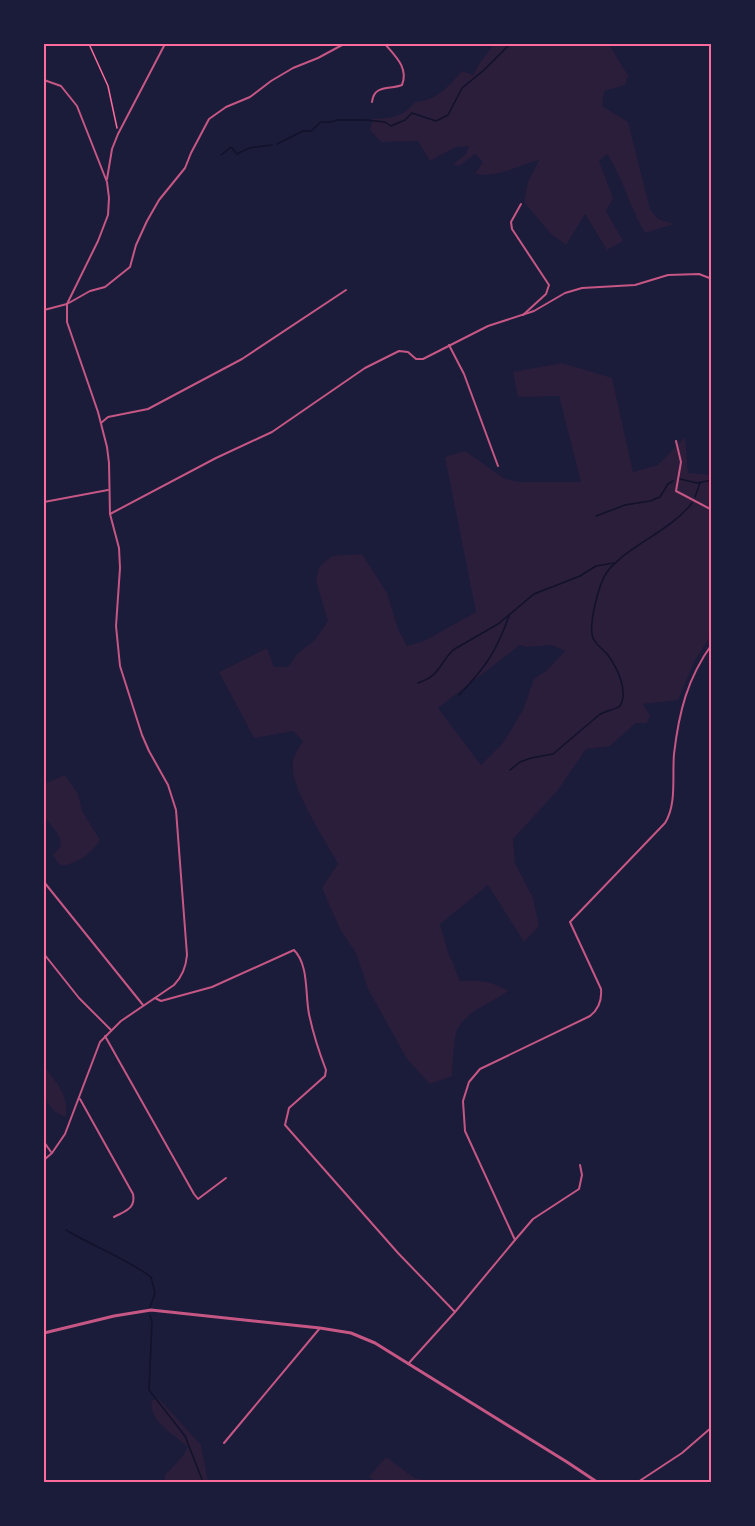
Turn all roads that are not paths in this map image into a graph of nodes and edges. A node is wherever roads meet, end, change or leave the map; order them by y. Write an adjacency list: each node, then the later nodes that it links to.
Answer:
1 (165, 44): 6 (street)
2 (344, 44): 10 (street)
3 (385, 44): 5 (street)
4 (44, 80): 6 (street)
5 (372, 102)
6 (107, 182): 10 (street)
7 (521, 204): 12 (street)
8 (711, 279): 12 (street)
9 (346, 290): 14 (street)
10 (67, 304): 11 (street); 14 (street)
11 (44, 310)
12 (523, 315): 13 (street)
13 (449, 345): 16 (street); 20 (street)
14 (101, 423): 17 (street)
15 (676, 441): 19 (street)
16 (498, 466)
17 (109, 489): 18 (street); 20 (street)
18 (44, 502)
19 (711, 510)
20 (110, 514): 24 (street)
21 (711, 644): 35 (street)
22 (44, 882): 25 (street)
23 (44, 954): 26 (street)
24 (154, 998): 25 (street); 36 (street)
25 (143, 1005): 26 (street)
26 (111, 1030): 27 (street)
27 (105, 1036): 28 (street); 33 (street)
28 (80, 1099): 30 (street); 34 (street)
29 (44, 1142): 30 (street)
30 (52, 1153): 31 (street)
31 (44, 1160)
32 (580, 1165): 35 (street)
33 (226, 1178)
34 (114, 1217)
35 (514, 1240): 36 (street)
36 (455, 1312): 39 (street)
37 (320, 1328): 38 (street); 39 (street); 41 (street)
38 (44, 1333)
39 (408, 1364): 42 (street)
40 (711, 1427): 43 (street)
41 (224, 1443)
42 (597, 1482)
43 (638, 1482)

